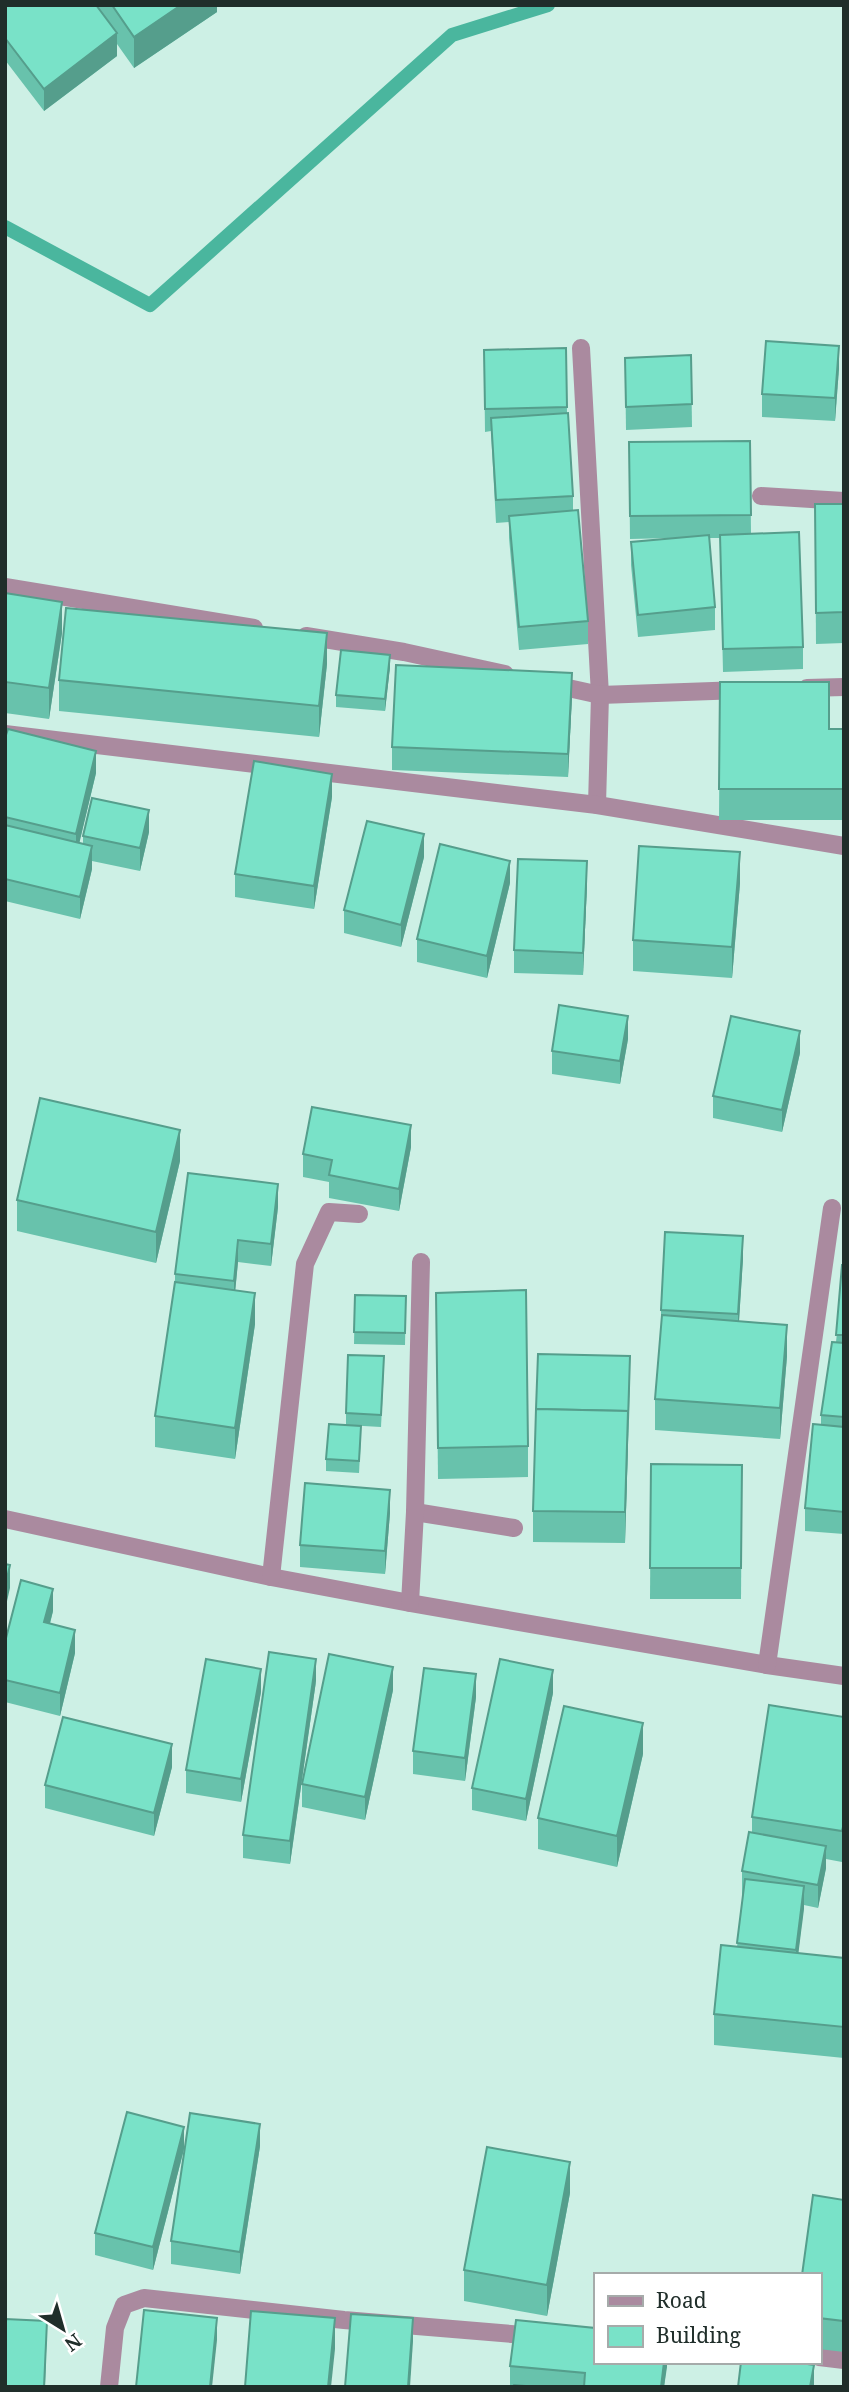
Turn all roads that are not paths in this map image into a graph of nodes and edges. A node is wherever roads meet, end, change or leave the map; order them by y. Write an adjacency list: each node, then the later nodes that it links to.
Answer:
1 (580, 348): 10 (street)
2 (761, 496): 3 (street)
3 (844, 501)
4 (5, 587): 5 (street)
5 (266, 630)
6 (294, 634): 10 (street)
7 (844, 687): 8 (street)
8 (790, 688)
9 (763, 689): 10 (street)
10 (600, 695): 12 (street)
11 (5, 734): 12 (street)
12 (597, 805): 13 (street)
13 (844, 846)
14 (832, 1208): 22 (street)
15 (359, 1214): 20 (street)
16 (421, 1262): 17 (street)
17 (415, 1512): 19 (street); 21 (street)
18 (5, 1519): 20 (street)
19 (514, 1528)
20 (271, 1577): 21 (street)
21 (410, 1603): 22 (street)
22 (767, 1665): 23 (street)
23 (844, 1676)
24 (555, 2337): 27 (street)
25 (821, 2357): 26 (street)
26 (844, 2360)
27 (109, 2387)

